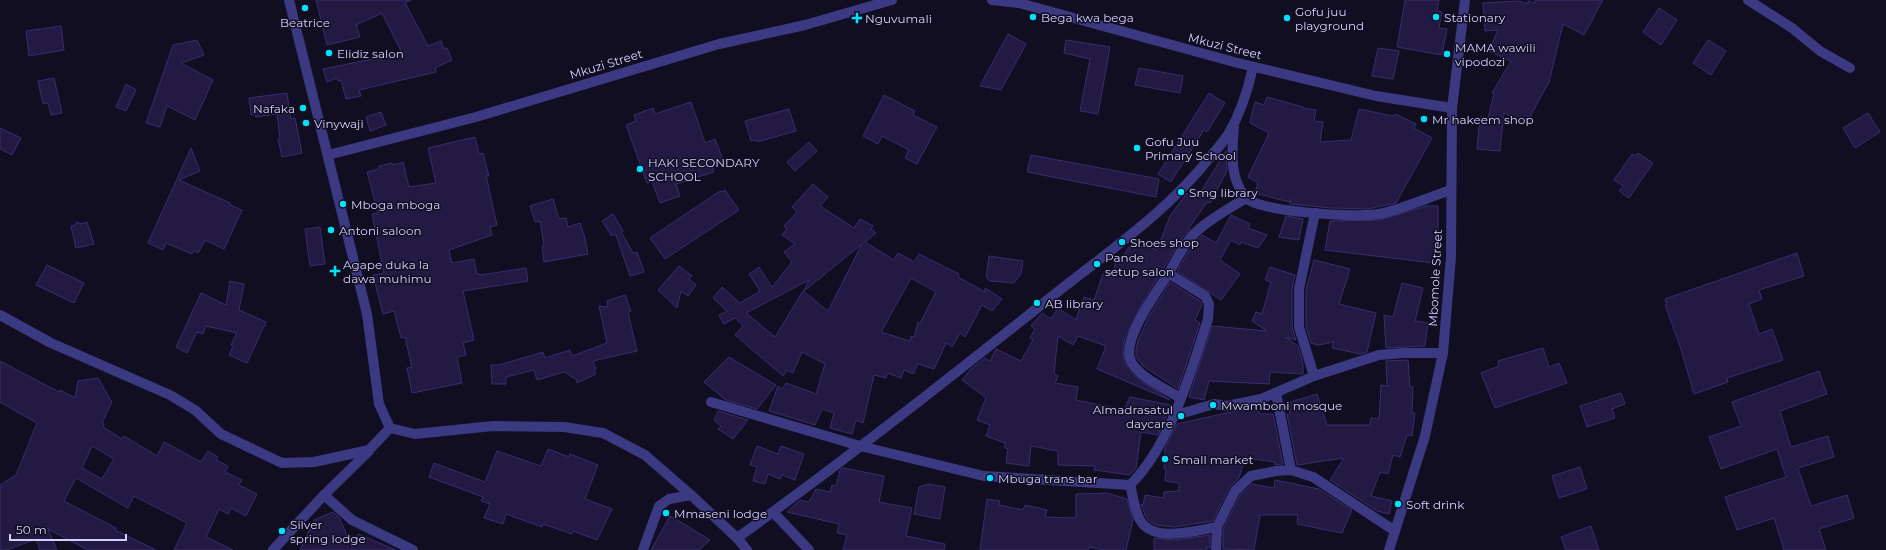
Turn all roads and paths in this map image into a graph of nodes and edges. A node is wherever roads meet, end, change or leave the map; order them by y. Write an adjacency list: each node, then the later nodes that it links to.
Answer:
1 (289, 0): 11 (street)
2 (892, 0): 11 (street, Mkuzi Street)
3 (992, 0): 6 (street, Mkuzi Street)
4 (1465, 0): 9 (street, Mbomole Street)
5 (1748, 0): 8 (street)
6 (1019, 2): 7 (street, Mkuzi Street)
7 (1253, 67): 9 (street, Mkuzi Street); 10 (street)
8 (1850, 68)
9 (1452, 108): 12 (street, Mbomole Street)
10 (1234, 121): 13 (street); 24 (street)
11 (328, 155): 23 (street)
12 (1451, 190): 14 (street); 17 (street, Mbomole Street)
13 (1246, 198): 14 (street); 15 (street)
14 (1315, 213): 18 (street)
15 (1168, 273): 20 (street); 20 (street)
16 (0, 315): 25 (street)
17 (1443, 353): 18 (street); 32 (street, Mbomole Street)
18 (1314, 376): 19 (street)
19 (1276, 393): 22 (street); 26 (street)
20 (1180, 398): 22 (street)
21 (711, 402): 24 (street)
22 (1173, 416): 27 (street)
23 (390, 428): 25 (street); 29 (street)
24 (860, 446): 27 (street); 30 (street)
25 (369, 450): 28 (street)
26 (1291, 470): 31 (street); 32 (street)
27 (1130, 485): 31 (street)
28 (324, 495): 34 (street); 35 (street)
29 (691, 495): 33 (street); 36 (street)
30 (773, 512): 33 (street); 38 (street)
31 (1217, 527): 39 (street)
32 (1395, 531): 40 (street, Mbomole Street)
33 (737, 538): 37 (street)
34 (273, 550)
35 (413, 550)
36 (643, 550)
37 (747, 550)
38 (808, 550)
39 (1216, 550)
40 (1389, 550)

